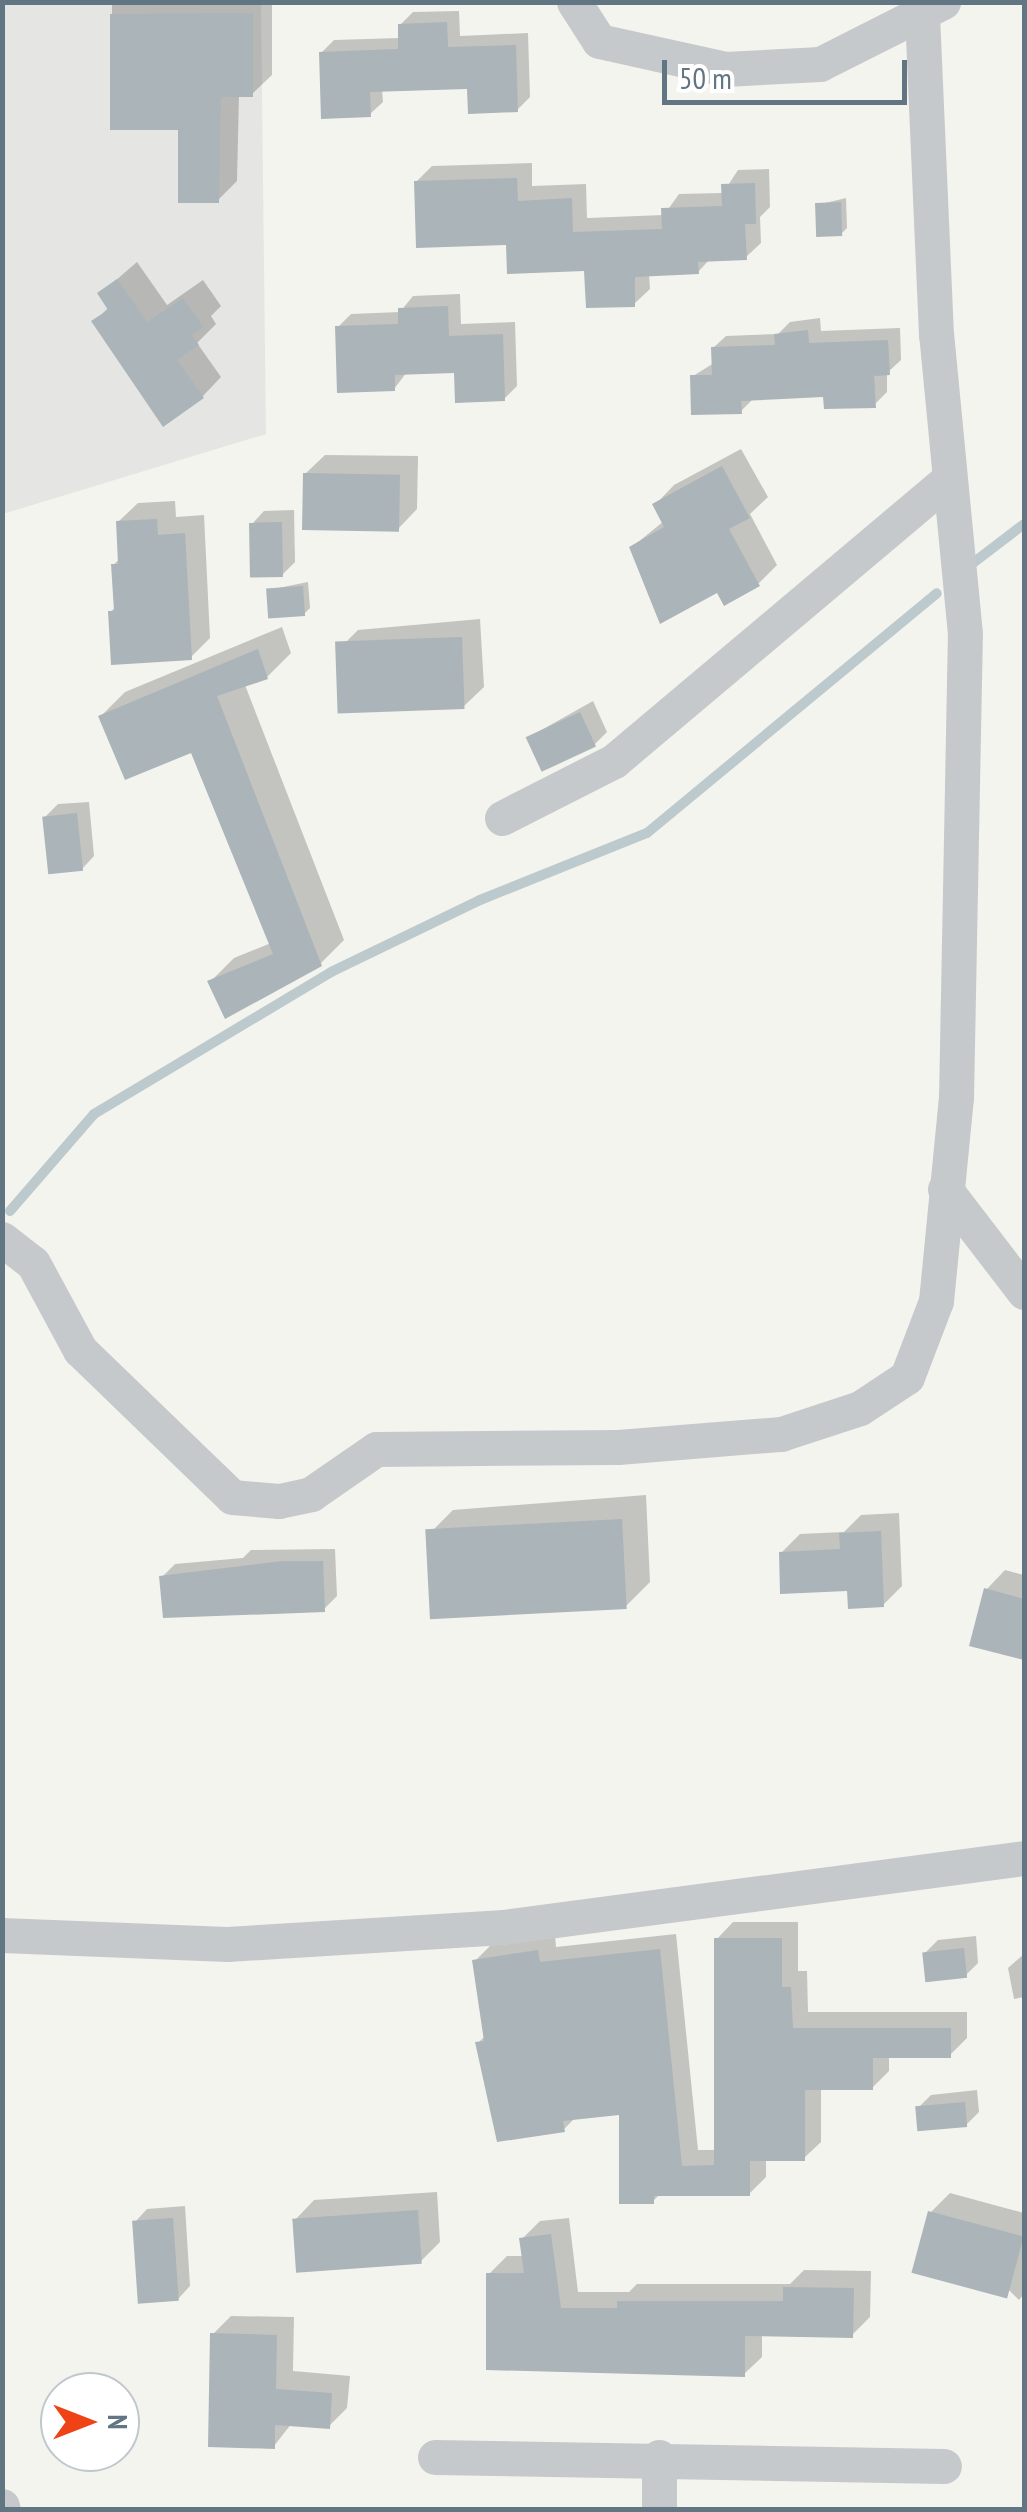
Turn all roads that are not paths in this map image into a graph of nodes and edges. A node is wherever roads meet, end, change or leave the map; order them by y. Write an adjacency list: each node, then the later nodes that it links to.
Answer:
1 (574, 2): 2 (street)
2 (932, 11): 3 (street)
3 (949, 479): 4 (street); 5 (street)
4 (502, 818)
5 (945, 1189): 6 (street); 7 (street)
6 (2, 1239)
7 (1024, 1292)
8 (1024, 1858): 9 (street)
9 (2, 1936)
10 (436, 2457): 11 (street)
11 (659, 2457): 12 (street); 13 (street)
12 (944, 2466)
13 (659, 2510)

